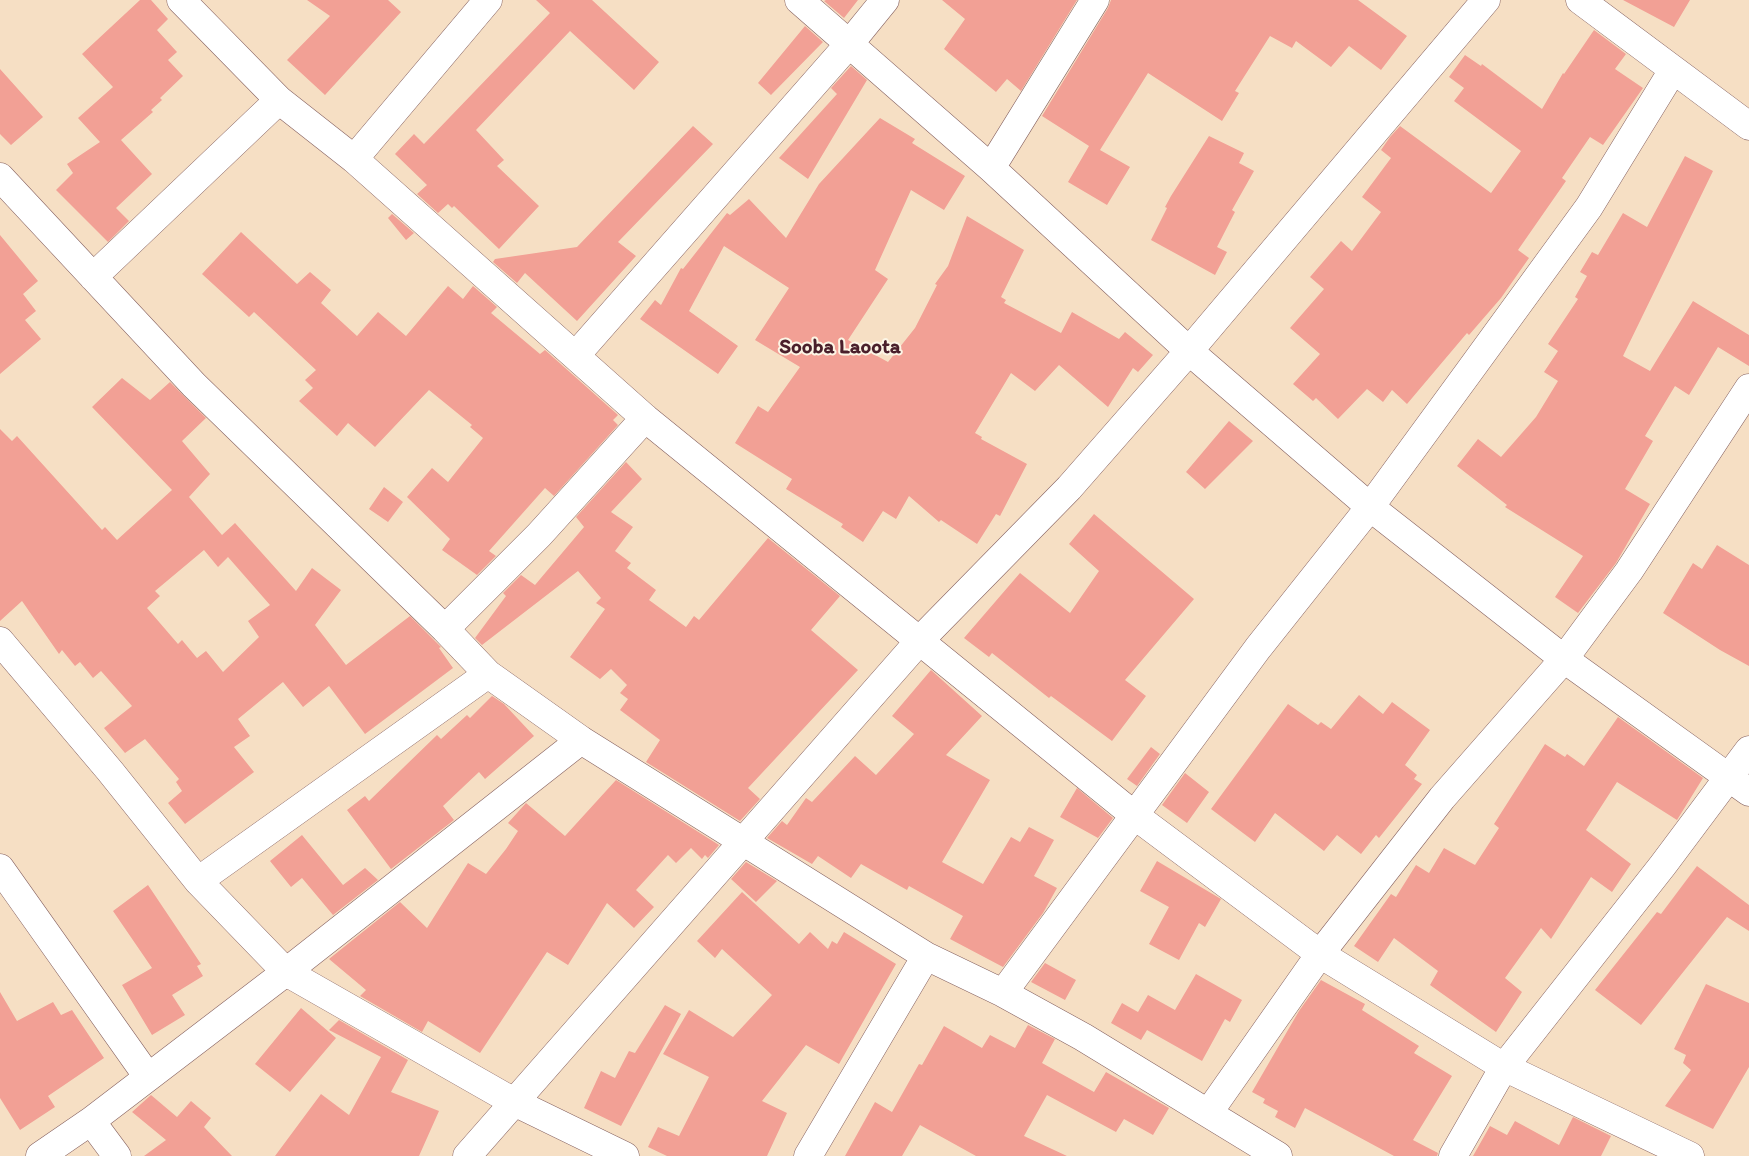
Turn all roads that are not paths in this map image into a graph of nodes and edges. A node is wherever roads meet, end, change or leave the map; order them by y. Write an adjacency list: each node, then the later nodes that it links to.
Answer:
1 (181, 0): 10 (street)
2 (488, 0): 12 (street)
3 (799, 0): 8 (street)
4 (885, 0): 8 (street)
5 (1095, 0): 13 (street)
6 (1486, 0): 16 (street)
7 (1580, 0): 9 (street)
8 (850, 44): 13 (street); 17 (street)
9 (1673, 70): 11 (street); 20 (street)
10 (279, 100): 12 (street); 15 (street)
11 (1749, 126)
12 (354, 158): 17 (street)
13 (991, 168): 16 (street)
14 (0, 177): 15 (street)
15 (93, 277): 21 (street)
16 (1190, 351): 20 (street); 22 (street)
17 (576, 355): 19 (street)
18 (1749, 388): 24 (street)
19 (646, 418): 21 (street); 22 (street)
20 (1370, 507): 24 (street); 29 (street)
21 (445, 630): 25 (street)
22 (921, 639): 29 (street); 30 (street)
23 (0, 641): 32 (street)
24 (1564, 659): 28 (street); 33 (street)
25 (488, 674): 26 (street); 32 (street)
26 (581, 740): 30 (street); 35 (street)
27 (1749, 750): 28 (street)
28 (1740, 785): 37 (street)
29 (1134, 815): 33 (street); 36 (street)
30 (741, 842): 34 (street); 39 (street)
31 (0, 868): 38 (street)
32 (198, 881): 35 (street)
33 (1320, 954): 37 (street); 40 (street)
34 (926, 956): 36 (street); 46 (street)
35 (286, 972): 38 (street); 39 (street)
36 (1003, 993): 40 (street)
37 (1504, 1067): 48 (street); 49 (street)
38 (148, 1077): 41 (street)
39 (514, 1102): 44 (street); 45 (street)
40 (1209, 1112): 47 (street)
41 (91, 1121): 42 (street); 43 (street)
42 (40, 1156)
43 (117, 1156)
44 (467, 1156)
45 (625, 1156)
46 (808, 1156)
47 (1278, 1156)
48 (1453, 1156)
49 (1690, 1156)

